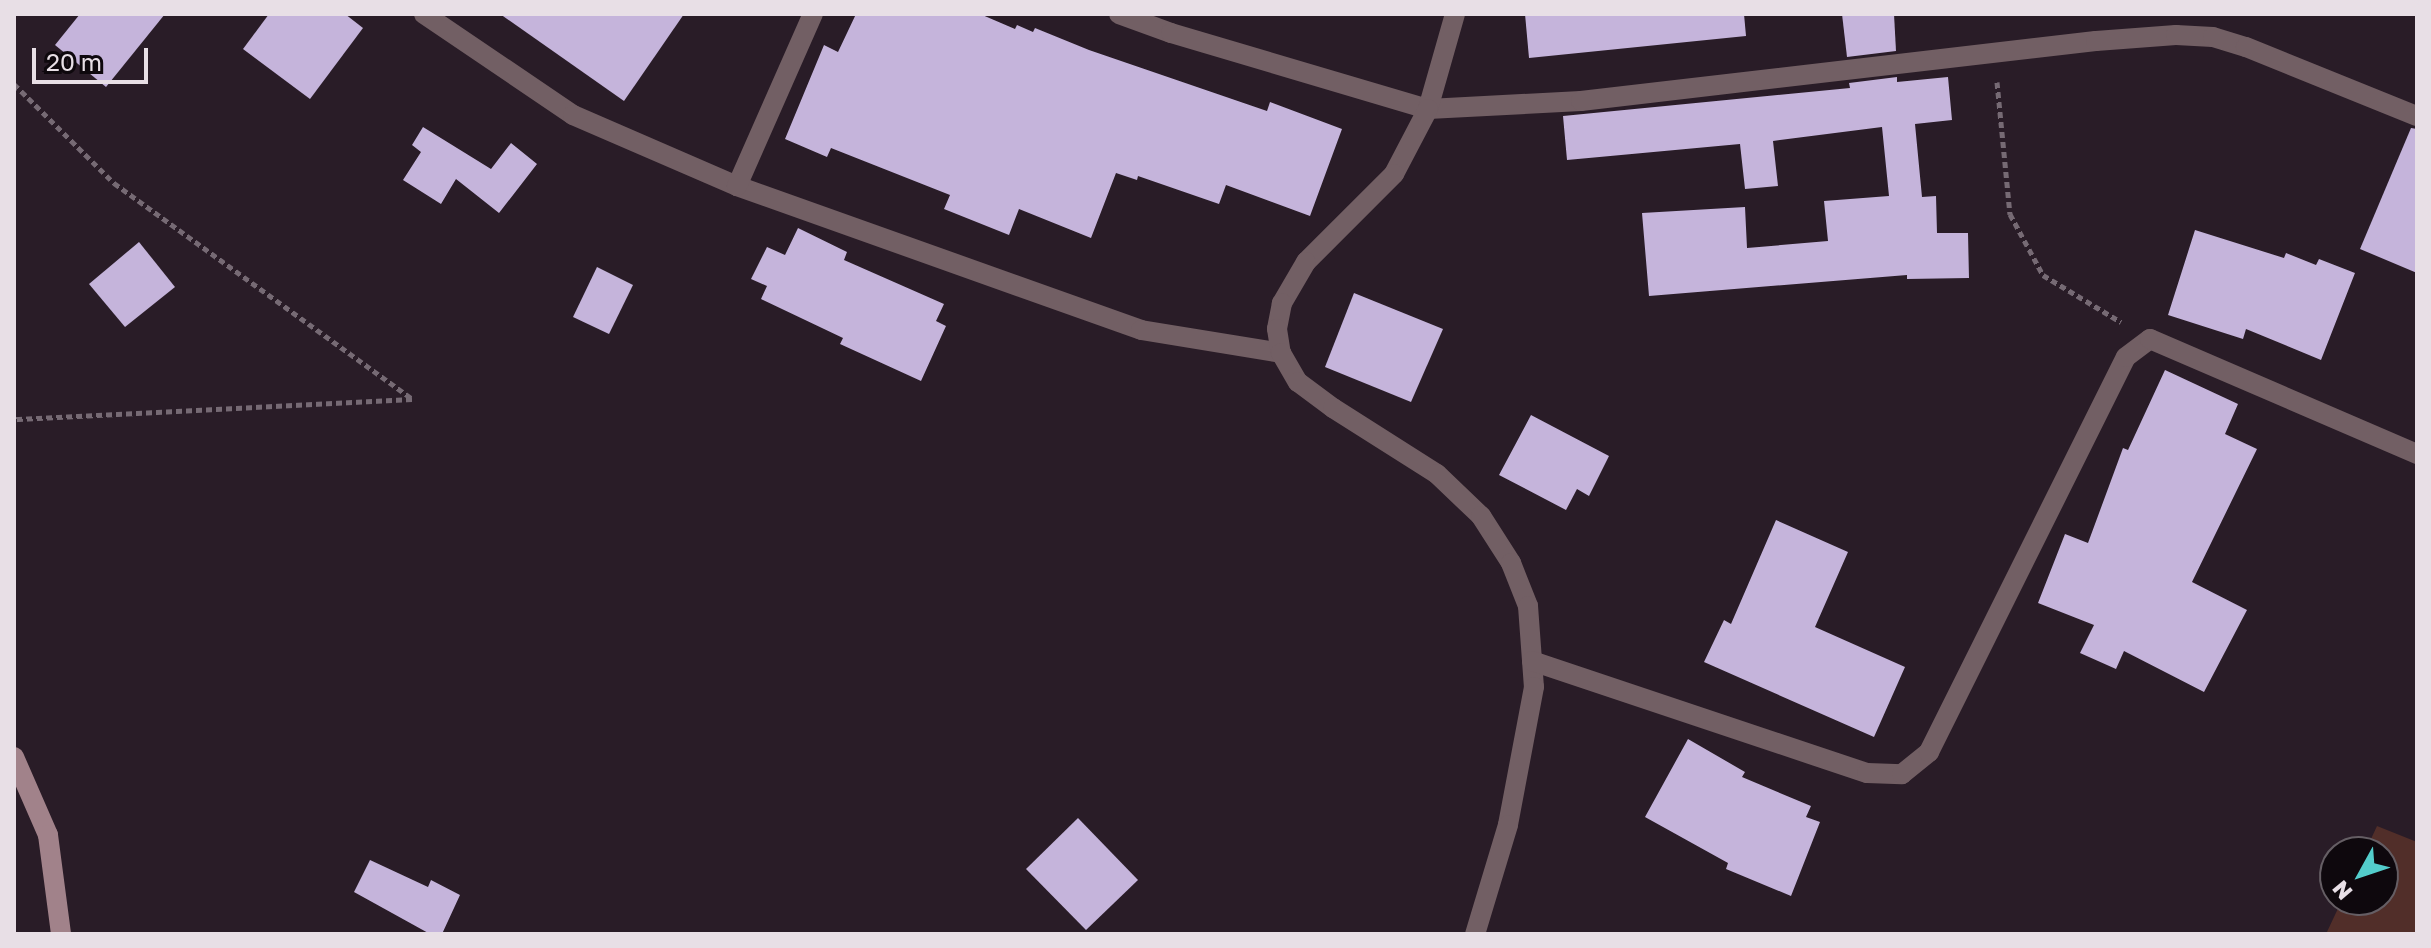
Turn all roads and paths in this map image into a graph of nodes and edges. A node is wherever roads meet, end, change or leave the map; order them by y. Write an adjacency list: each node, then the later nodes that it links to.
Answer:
1 (424, 14): 9 (street)
2 (813, 14): 9 (street)
3 (1119, 14): 7 (street)
4 (1455, 14): 7 (street)
5 (1994, 52): 7 (street); 8 (street); 10 (path)
6 (14, 84): 12 (path)
7 (1428, 109): 11 (street)
8 (2417, 116)
9 (737, 186): 11 (street)
10 (2150, 339): 13 (street); 14 (street)
11 (1281, 353): 14 (street)
12 (14, 419)
13 (2417, 454)
14 (1532, 661): 17 (street)
15 (14, 757): 16 (main road)
16 (61, 934)
17 (1475, 934)

